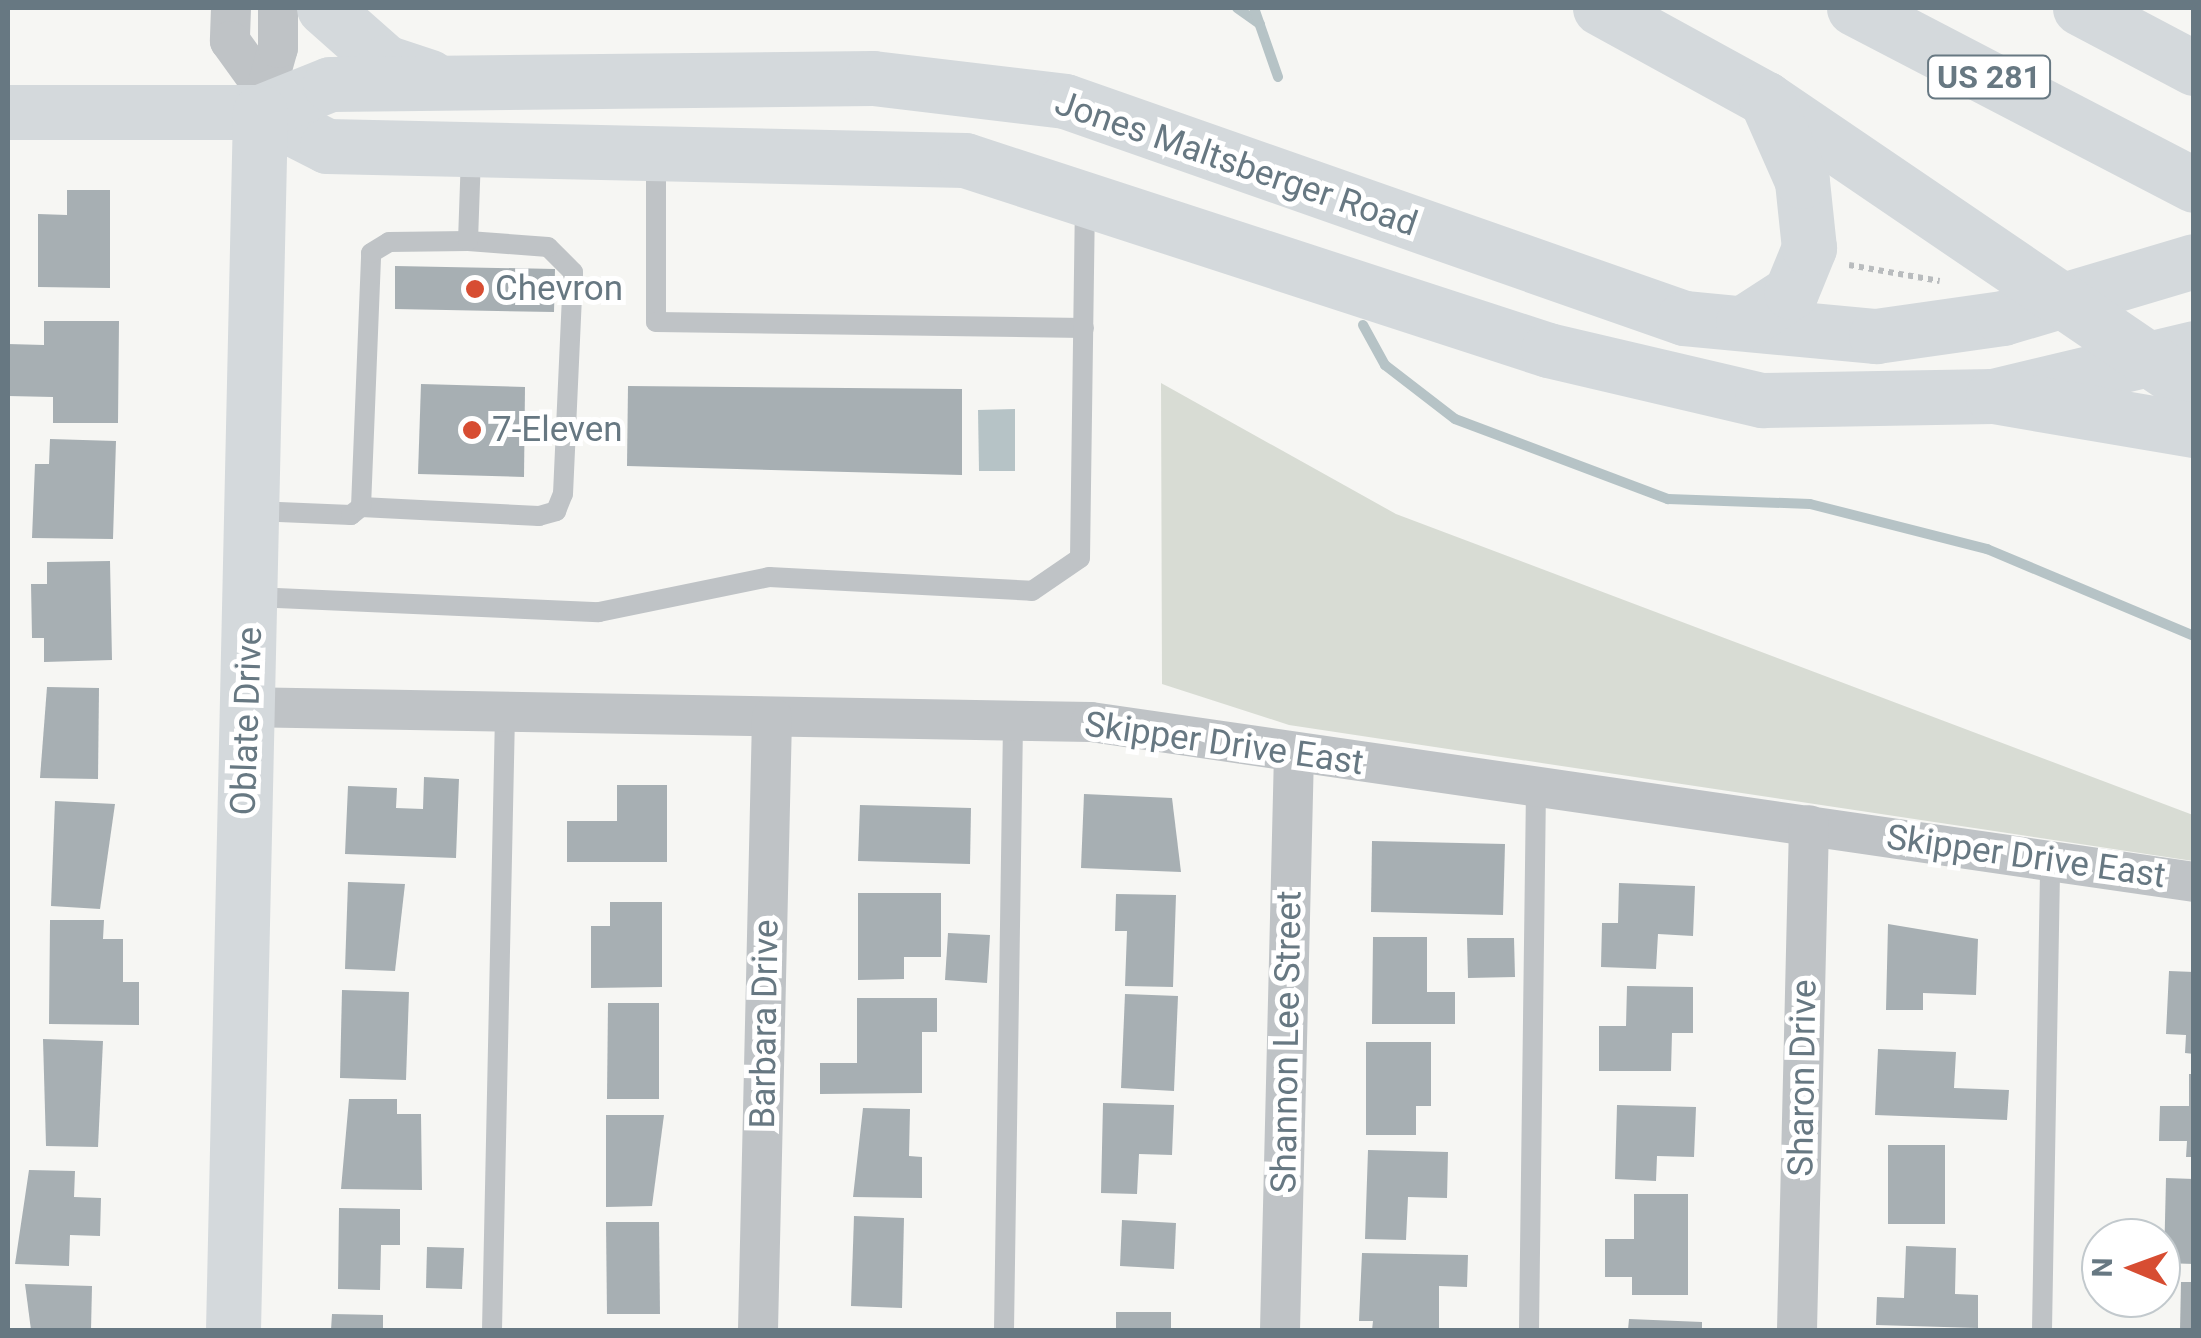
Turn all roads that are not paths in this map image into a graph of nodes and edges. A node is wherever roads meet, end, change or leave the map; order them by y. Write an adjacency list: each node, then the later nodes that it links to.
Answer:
1 (231, 8): 9 (street)
2 (278, 8): 9 (street)
3 (324, 8): 8 (main road)
4 (1600, 8): 10 (main road)
5 (1854, 8): 15 (main road, US 281)
6 (2080, 8): 7 (main road, US 281)
7 (2194, 68)
8 (447, 83): 9 (main road, Jones Maltsberger Road); 12 (main road, Jones Maltsberger Road)
9 (261, 98): 11 (main road, Jones Maltsberger Road); 13 (main road, Jones Maltsberger Road); 26 (main road, Oblate Drive)
10 (1766, 99): 19 (main road); 20 (main road)
11 (8, 112)
12 (1110, 118): 16 (main road); 20 (main road, Jones Maltsberger Road)
13 (471, 147): 14 (main road, Jones Maltsberger Road); 17 (lane)
14 (656, 148): 16 (main road, Jones Maltsberger Road); 21 (lane)
15 (2194, 186)
16 (1085, 198): 21 (lane); 23 (main road, Jones Maltsberger Road)
17 (468, 241): 25 (lane); 25 (lane)
18 (2194, 262): 19 (main road, Jones Maltsberger Road)
19 (2061, 302): 20 (main road, Jones Maltsberger Road); 22 (main road)
20 (1743, 323)
21 (1084, 328): 27 (lane)
22 (2178, 367): 23 (main road, Jones Maltsberger Road)
23 (1993, 396): 24 (main road)
24 (2194, 430)
25 (361, 507): 26 (lane)
26 (254, 511): 27 (main road, Oblate Drive)
27 (251, 598): 28 (main road, Oblate Drive)
28 (246, 708): 29 (street, Skipper Drive East); 37 (main road, Oblate Drive)
29 (505, 712): 30 (street, Skipper Drive East); 38 (lane)
30 (772, 716): 31 (street, Skipper Drive East); 39 (street, Barbara Drive)
31 (1013, 721): 32 (street, Skipper Drive East); 40 (lane)
32 (1294, 753): 33 (street, Skipper Drive East); 41 (street, Shannon Lee Street)
33 (1536, 787): 34 (street, Skipper Drive East); 42 (lane)
34 (1809, 826): 35 (street, Skipper Drive East); 43 (street, Sharon Drive)
35 (2050, 861): 36 (street, Skipper Drive East); 44 (lane)
36 (2194, 882)
37 (233, 1330)
38 (492, 1330)
39 (758, 1330)
40 (1004, 1330)
41 (1280, 1330)
42 (1530, 1330)
43 (1797, 1330)
44 (2042, 1330)

